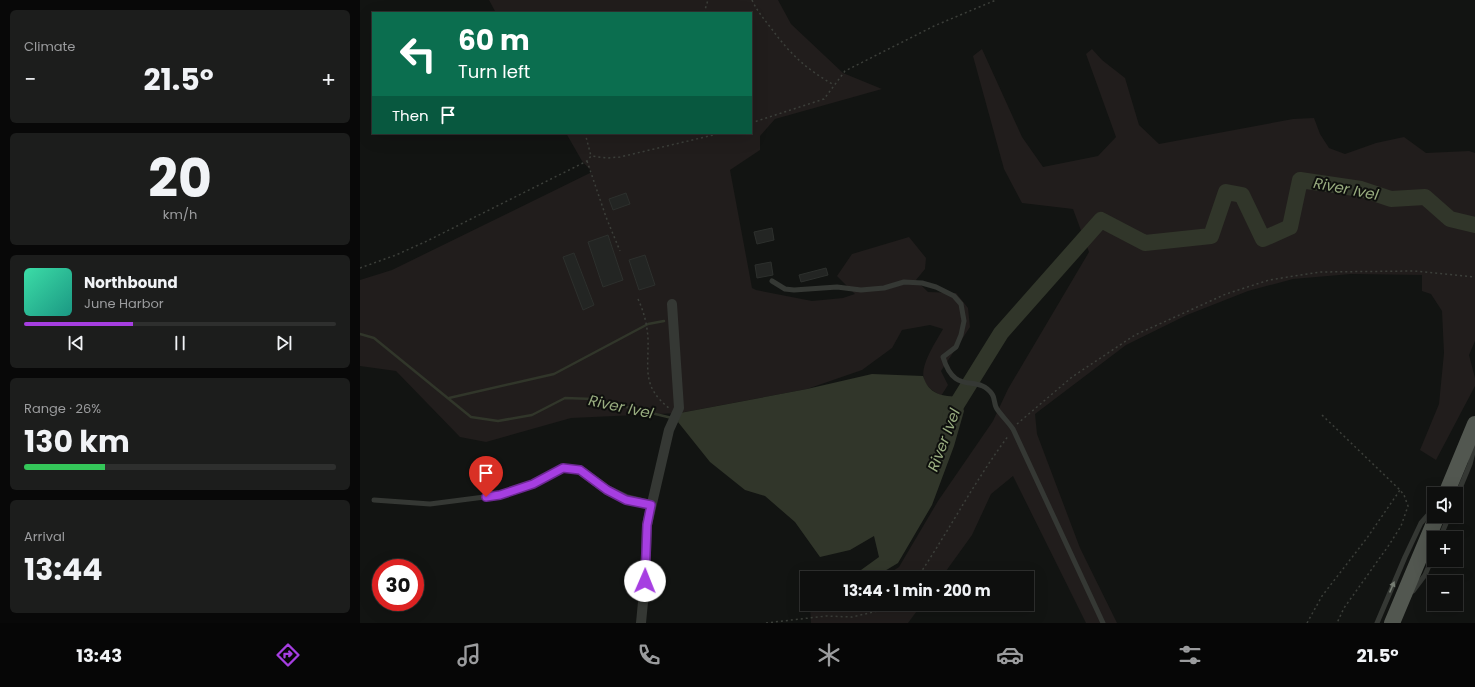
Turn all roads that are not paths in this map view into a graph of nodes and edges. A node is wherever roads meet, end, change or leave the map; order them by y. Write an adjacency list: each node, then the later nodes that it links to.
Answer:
1 (772, 281): 15 (lane)
2 (672, 304): 9 (street)
3 (1475, 424): 6 (main road)
4 (1475, 445): 7 (lane)
5 (580, 470): 8 (lane); 9 (street)
6 (1449, 487)
7 (1461, 487)
8 (374, 500)
9 (651, 505): 14 (street)
10 (1427, 516): 16 (lane, one-way to 10)
11 (1434, 523): 13 (main road)
12 (1428, 567): 13 (lane)
13 (1394, 617)
14 (641, 623)
15 (1103, 623)
16 (1377, 623)

